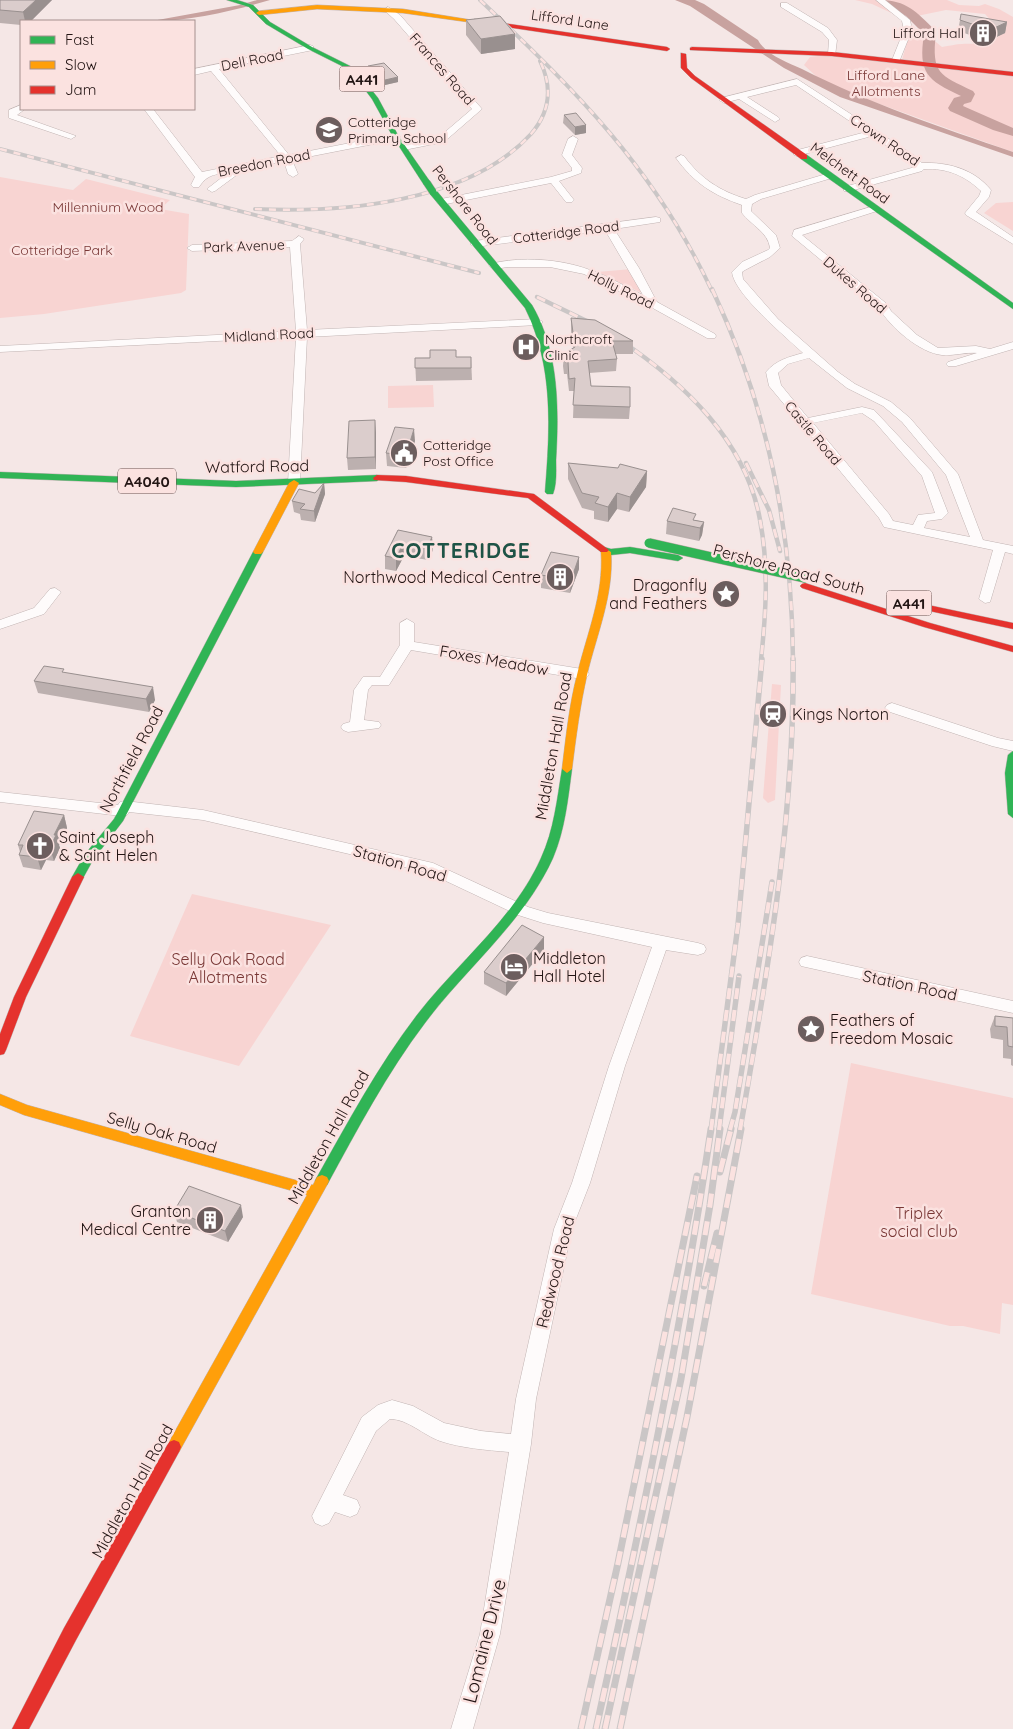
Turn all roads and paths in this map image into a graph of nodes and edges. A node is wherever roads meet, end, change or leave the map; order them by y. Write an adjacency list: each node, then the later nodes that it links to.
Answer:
1 (230, 0): 5 (main road, Pershore Road / A441)
2 (880, 0): 9 (street)
3 (784, 5): 8 (street)
4 (388, 10): 5 (main road, Lifford Lane); 7 (main road, Lifford Lane); 22 (street, Frances Road)
5 (258, 11): 6 (main road, Pershore Road / A441)
6 (310, 48): 10 (street, Dell Road); 20 (main road, Pershore Road / A441)
7 (687, 52): 8 (main road, Lifford Lane); 14 (main road, Melchett Road)
8 (832, 54): 9 (main road, Lifford Lane)
9 (896, 60): 12 (main road, Lifford Lane)
10 (213, 68): 11 (street, Dell Road); 24 (street)
11 (195, 72)
12 (1013, 74)
13 (740, 96): 14 (street); 17 (street); 18 (street, Crown Road)
14 (724, 100): 23 (main road, Melchett Road)
15 (20, 108): 19 (street)
16 (149, 110): 27 (street, Breedon Road)
17 (775, 120)
18 (872, 133): 23 (street); 26 (street, Crown Road)
19 (71, 136)
20 (396, 137): 22 (main road, Pershore Road / A441); 24 (street, Breedon Road)
21 (573, 139): 30 (street)
22 (404, 147): 34 (main road, Pershore Road / A441)
23 (797, 153): 29 (main road, Melchett Road)
24 (287, 158): 27 (street, Breedon Road); 28 (street)
25 (681, 158): 35 (street)
26 (920, 166): 32 (street); 39 (street, Crown Road)
27 (234, 168): 31 (street)
28 (293, 174)
29 (830, 176): 32 (main road, Melchett Road); 35 (street)
30 (553, 180): 33 (street); 34 (street)
31 (212, 188)
32 (847, 189): 36 (main road, Melchett Road)
33 (569, 200)
34 (441, 202): 40 (main road, Pershore Road / A441)
35 (747, 203): 51 (street)
36 (874, 208): 44 (main road, Melchett Road); 50 (street, Dukes Road)
37 (656, 220): 38 (street, Cotteridge Road)
38 (608, 227): 40 (street, Cotteridge Road); 43 (street)
39 (1013, 241)
40 (475, 244): 42 (main road, Pershore Road / A441)
41 (192, 248): 46 (street, Park Avenue)
42 (494, 266): 43 (street, Holly Road); 45 (main road, Pershore Road / A441)
43 (653, 304): 47 (street, Holly Road)
44 (1013, 307)
45 (538, 322): 46 (street, Midland Road); 54 (main road, Pershore Road / A441)
46 (302, 333): 49 (street, Midland Road); 56 (street)
47 (711, 336)
48 (1013, 345): 50 (street, Dukes Road)
49 (0, 349)
50 (990, 352): 52 (street, Dukes Road)
51 (810, 354): 53 (street, Castle Road); 61 (street)
52 (952, 364)
53 (803, 422): 60 (street, Castle Road); 60 (street)
54 (552, 473): 57 (main road); 58 (main road, Pershore Road / A441)
55 (0, 476): 56 (main road, Watford Road / A4040)
56 (294, 483): 57 (main road, Watford Road / A4040); 81 (main road, Northfield Road)
57 (536, 494): 58 (main road); 59 (main road, A441)
58 (551, 494): 59 (main road, A441)
59 (562, 518): 62 (main road, A441)
60 (918, 530): 61 (street)
61 (978, 543): 63 (street)
62 (608, 545): 65 (main road, Pershore Road South / A441); 65 (main road, Pershore Road South / A441, bridge); 75 (main road, Middleton Hall Road)
63 (1000, 548): 64 (street); 68 (street)
64 (1013, 550)
65 (805, 582): 67 (main road, Pershore Road South / A441); 74 (main road, Pershore Road South / A441)
66 (55, 592): 70 (street)
67 (865, 593)
68 (984, 599)
69 (914, 604): 72 (main road, A441)
70 (2, 621)
71 (407, 623): 73 (street)
72 (1013, 626)
73 (407, 646): 75 (street, Foxes Meadow); 77 (street)
74 (1013, 649)
75 (582, 674): 83 (main road, Middleton Hall Road)
76 (892, 708): 78 (street)
77 (374, 725)
78 (1013, 746)
79 (1013, 755): 82 (main road)
80 (0, 797): 81 (street, Station Road)
81 (124, 809): 83 (street, Station Road); 88 (main road, Northfield Road)
82 (1013, 814)
83 (516, 907): 84 (street, Station Road); 90 (main road, Middleton Hall Road)
84 (661, 943): 85 (street, Station Road); 91 (street, Redwood Road)
85 (698, 949)
86 (807, 962): 87 (street, Station Road)
87 (1013, 1007)
88 (0, 1050)
89 (0, 1099): 90 (main road, Selly Oak Road)
90 (316, 1192): 94 (main road, Middleton Hall Road)
91 (521, 1444): 92 (street); 93 (street, Redwood Road)
92 (350, 1507)
93 (504, 1554): 95 (street, Lomaine Drive)
94 (20, 1729)
95 (462, 1729)

